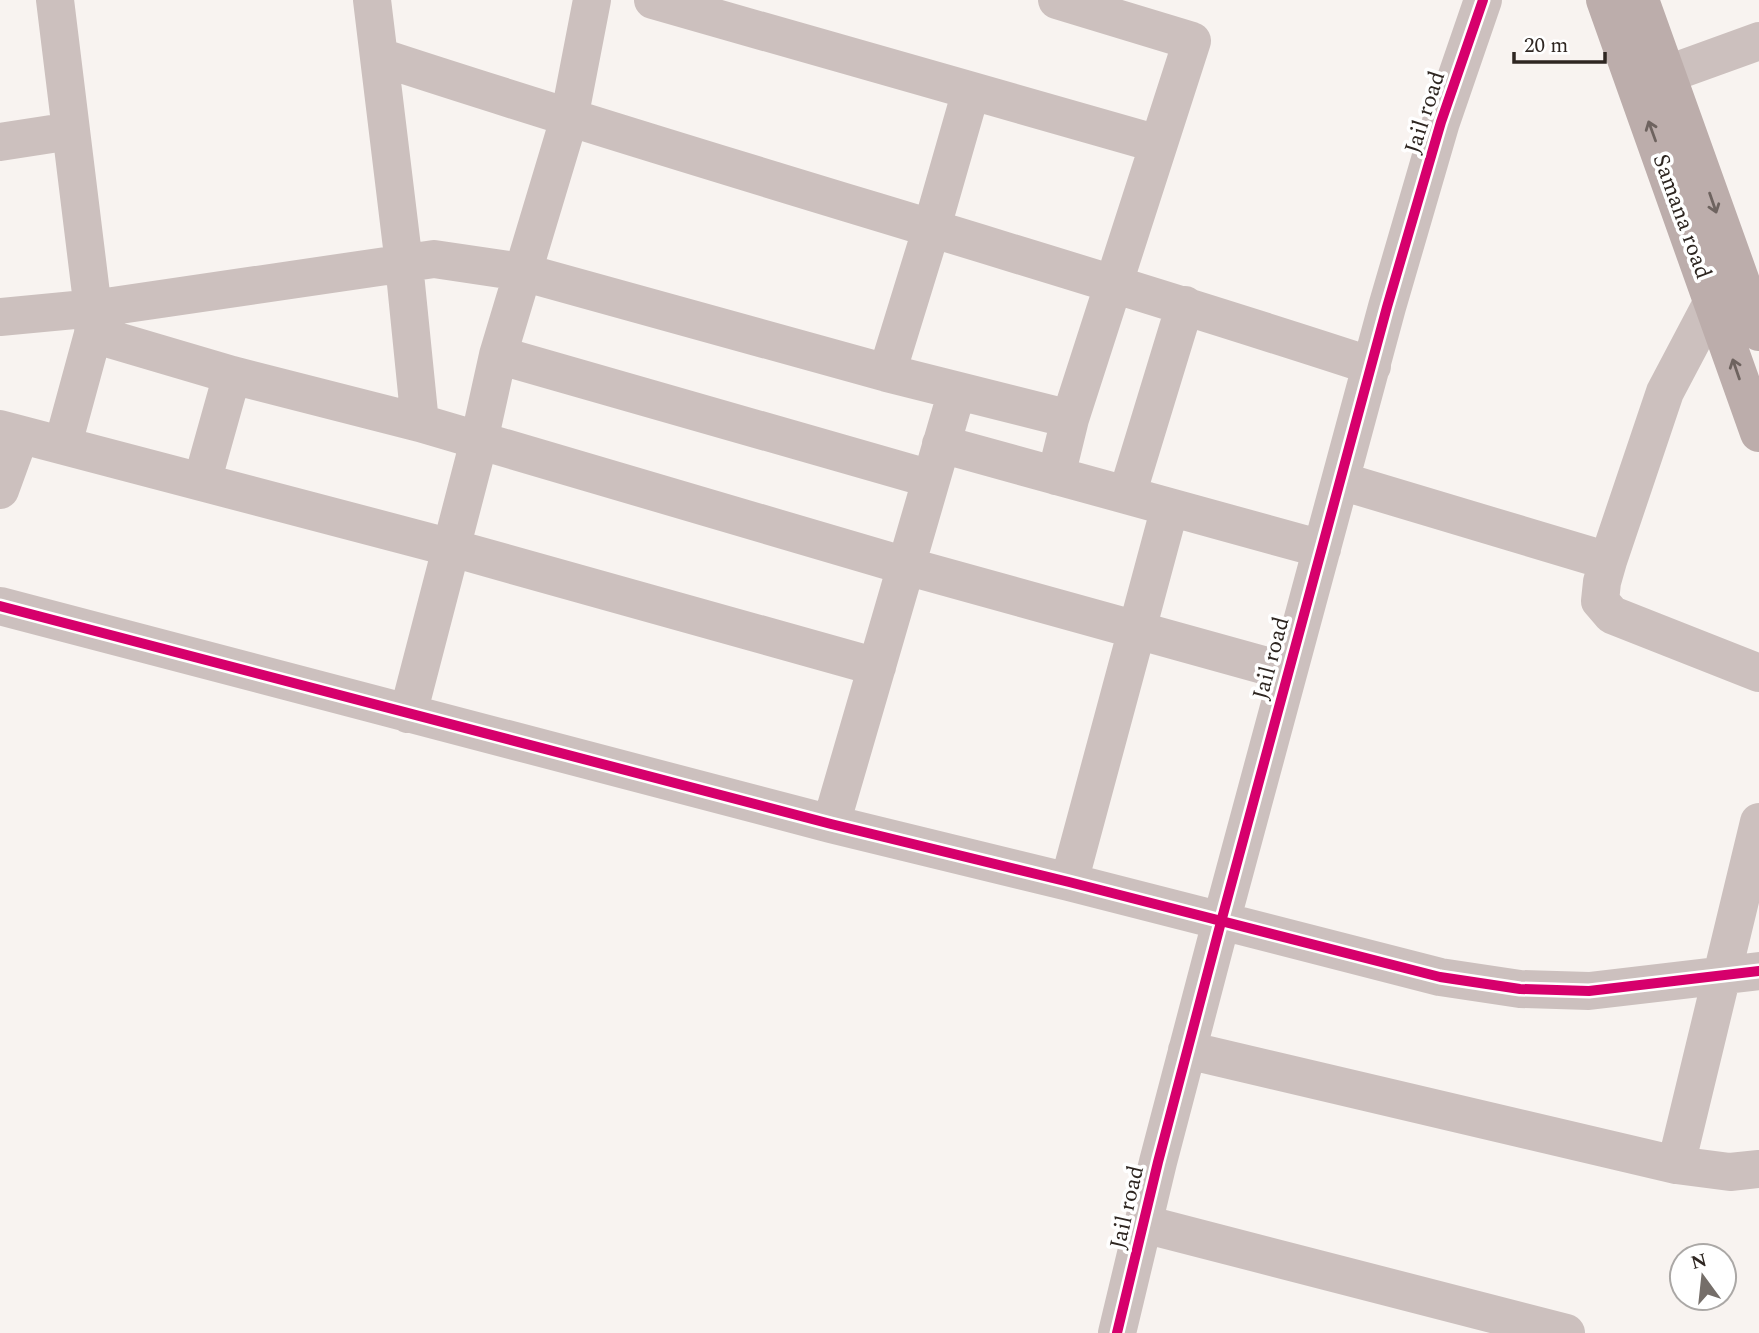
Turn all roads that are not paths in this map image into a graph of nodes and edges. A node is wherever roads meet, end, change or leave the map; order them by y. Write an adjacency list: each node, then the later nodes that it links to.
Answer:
1 (55, 0): 15 (street)
2 (372, 0): 11 (street)
3 (592, 0): 14 (street)
4 (653, 0): 9 (street)
5 (1057, 0): 17 (street)
6 (1483, 0): 28 (street, Jail road)
7 (1605, 0): 22 (main road, Samana road, one-way to 7)
8 (1640, 0): 12 (main road, Samana road)
9 (740, 12): 13 (street)
10 (1759, 41): 12 (street)
11 (380, 57): 14 (street); 19 (street)
12 (1668, 74): 26 (main road, Samana road, one-way to 26)
13 (971, 90): 17 (street); 18 (street)
14 (569, 119): 18 (street); 20 (street)
15 (71, 131): 16 (street); 25 (street)
16 (0, 142)
17 (1158, 144): 21 (street)
18 (932, 227): 21 (street); 29 (street)
19 (404, 264): 20 (street); 25 (street); 33 (street)
20 (522, 272): 27 (street); 29 (street)
21 (1115, 284): 23 (street); 32 (street)
22 (1713, 301): 35 (main road, Samana road, one-way to 22); 47 (street)
23 (1185, 305): 28 (street); 43 (street)
24 (0, 317): 25 (street)
25 (92, 321): 30 (street); 37 (street)
26 (1759, 332)
27 (498, 355): 36 (street); 38 (street)
28 (1372, 366): 40 (street, Jail road)
29 (887, 373): 31 (street)
30 (232, 375): 33 (street); 41 (street)
31 (957, 391): 32 (street); 38 (street)
32 (1070, 419): 39 (street)
33 (421, 423): 36 (street)
34 (10, 432): 37 (street); 42 (street)
35 (1759, 433)
36 (479, 441): 45 (street); 48 (street)
37 (63, 444): 41 (street)
38 (936, 462): 39 (street); 48 (street)
39 (1056, 476): 43 (street)
40 (1340, 481): 46 (street, Jail road); 47 (street)
41 (202, 482): 45 (street)
42 (0, 490)
43 (1128, 495): 44 (street)
44 (1170, 507): 46 (street); 50 (street)
45 (452, 548): 51 (street); 54 (street)
46 (1322, 549): 52 (street, Jail road)
47 (1608, 561): 53 (street)
48 (906, 566): 50 (street); 51 (street)
49 (0, 606): 54 (street)
50 (1138, 630): 52 (street); 57 (street)
51 (877, 667): 56 (street)
52 (1289, 672): 58 (street, Jail road)
53 (1759, 673)
54 (408, 714): 56 (street)
55 (1759, 822): 59 (street)
56 (831, 824): 57 (street)
57 (1069, 882): 58 (street)
58 (1220, 922): 59 (street); 60 (street, Jail road)
59 (1741, 973): 61 (street)
60 (1187, 1050): 61 (street); 63 (street, Jail road)
61 (1675, 1166): 62 (street)
62 (1759, 1169)
63 (1144, 1224): 64 (street, Jail road); 65 (street)
64 (1117, 1333)
65 (1566, 1333)

